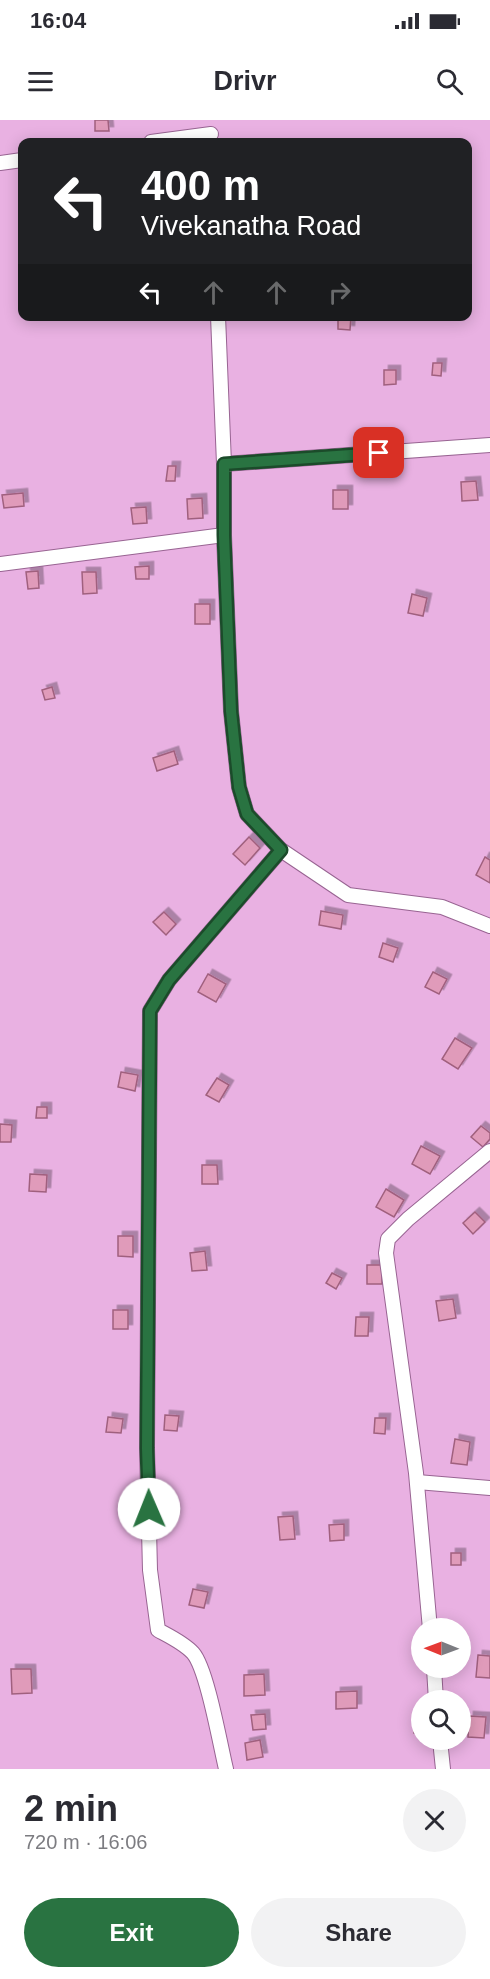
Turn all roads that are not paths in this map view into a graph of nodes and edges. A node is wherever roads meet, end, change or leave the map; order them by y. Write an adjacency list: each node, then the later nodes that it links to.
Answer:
1 (211, 132): 2 (street)
2 (176, 138)
3 (18, 161): 4 (street)
4 (0, 163)
5 (218, 321): 7 (street)
6 (490, 445): 7 (street)
7 (224, 464): 8 (street)
8 (224, 535): 9 (street); 10 (street)
9 (0, 564)
10 (281, 850): 11 (street); 17 (street)
11 (490, 926)
12 (490, 1151): 13 (street)
13 (417, 1482): 14 (street); 15 (street)
14 (490, 1488)
15 (429, 1618)
16 (441, 1750): 18 (street)
17 (226, 1769)
18 (443, 1769)

